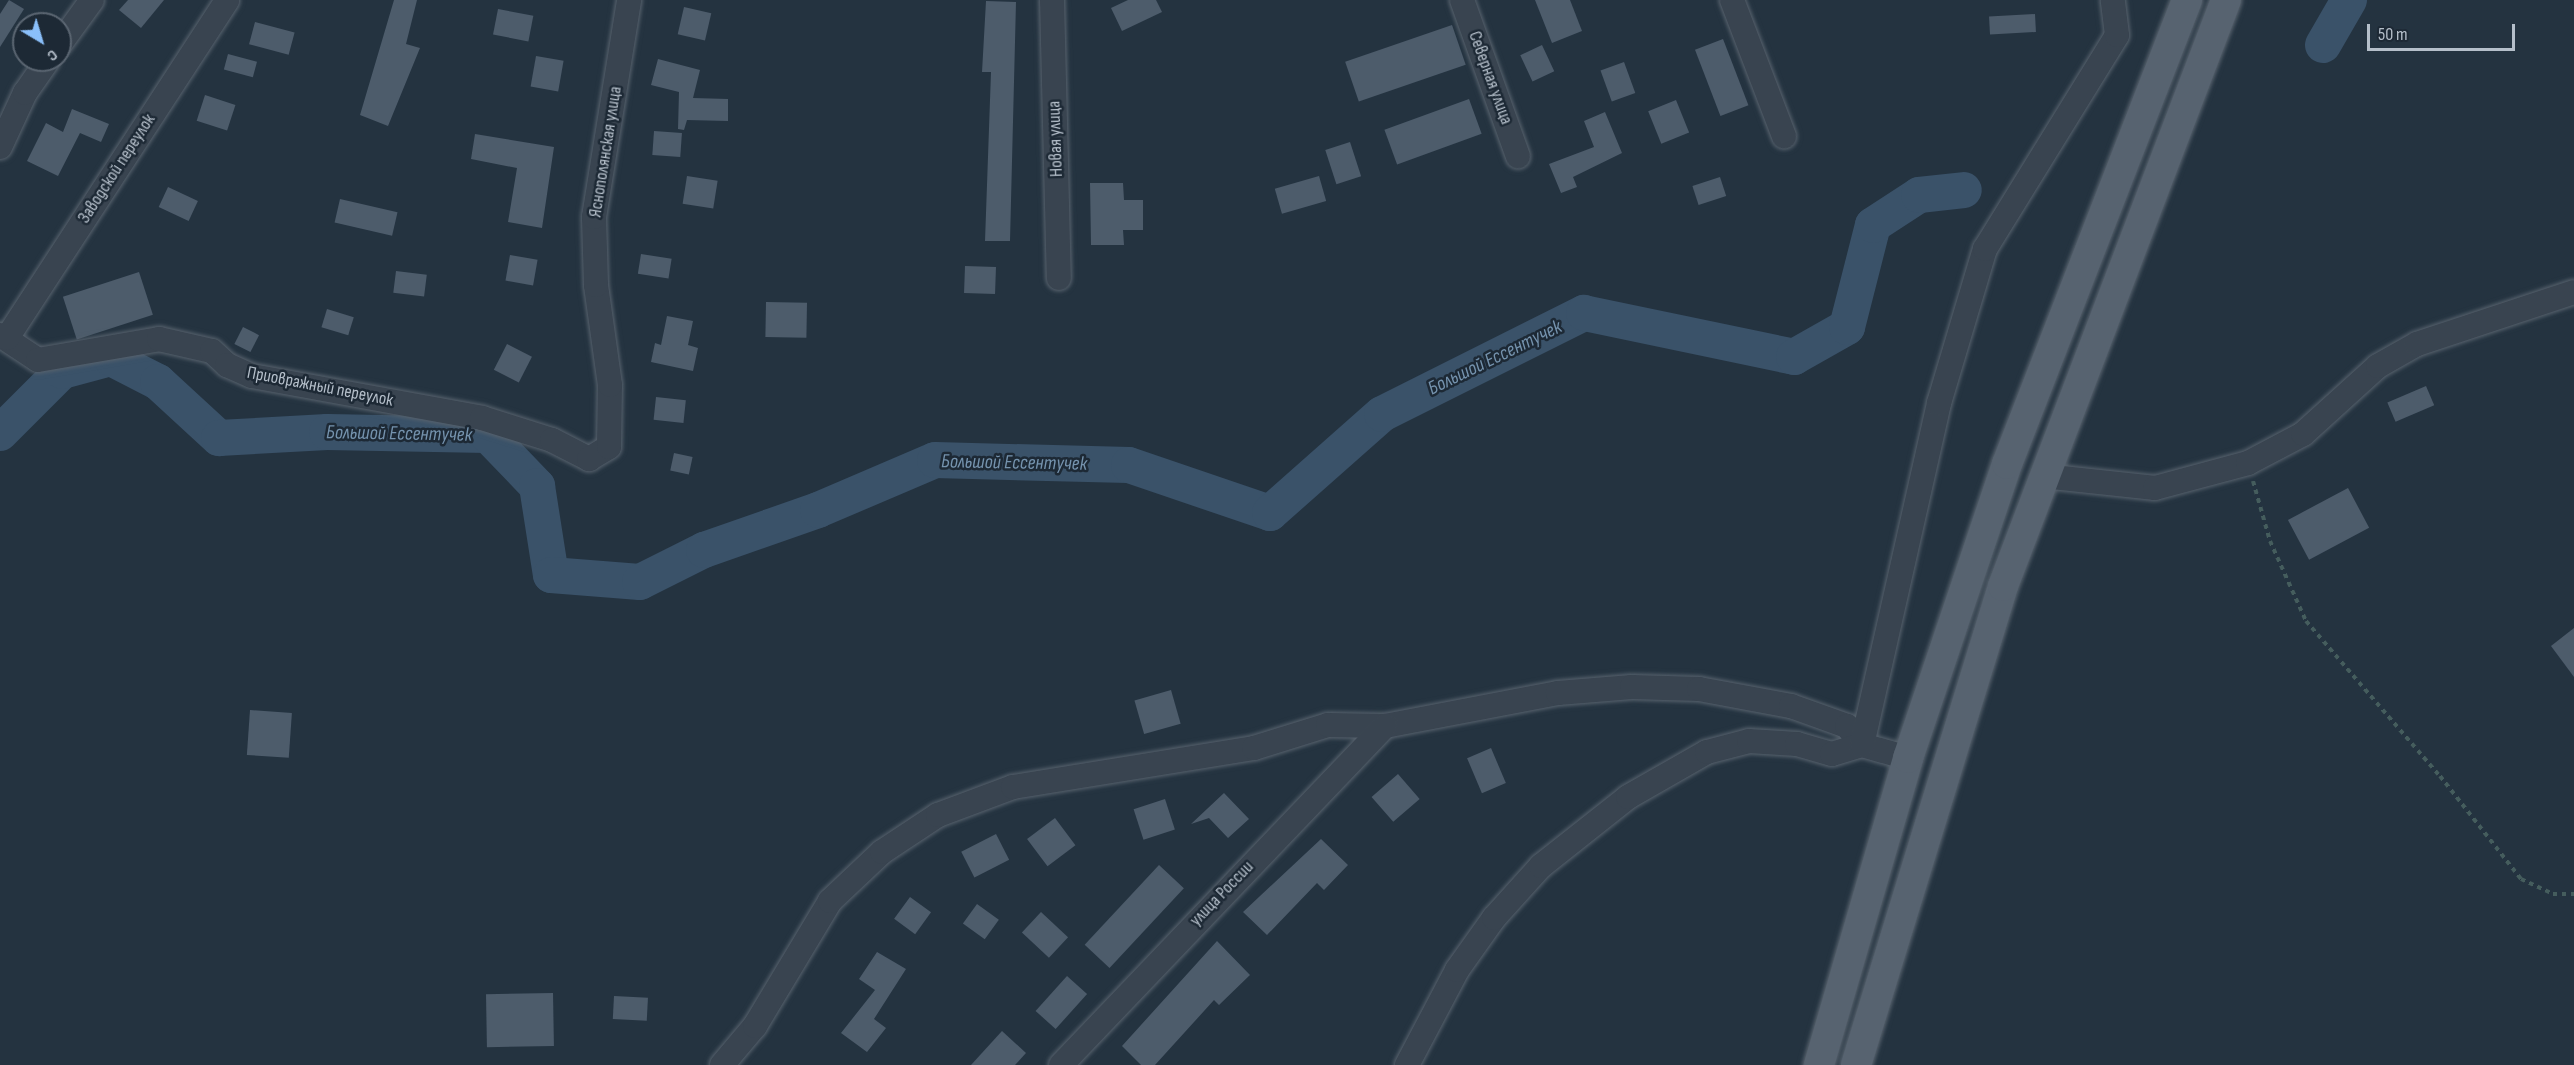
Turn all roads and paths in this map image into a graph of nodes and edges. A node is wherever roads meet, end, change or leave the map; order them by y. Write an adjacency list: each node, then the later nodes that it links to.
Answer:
1 (92, 0): 10 (street)
2 (227, 0): 17 (street, Заводской переулок)
3 (629, 0): 18 (street, Яснополянская улица)
4 (1052, 0): 15 (street, Новая улица)
5 (1462, 0): 14 (street, Северная улица)
6 (1732, 0): 12 (street)
7 (2113, 0): 22 (street)
8 (2187, 0): 23 (main road)
9 (2226, 0): 20 (main road)
10 (72, 28)
11 (40, 72): 13 (street)
12 (1784, 136)
13 (0, 147)
14 (1518, 156)
15 (1059, 278)
16 (2574, 292): 19 (street)
17 (3, 337): 18 (street, Приовражный переулок)
18 (609, 447)
19 (2248, 463): 20 (street); 24 (path)
20 (2043, 476): 29 (main road)
21 (1385, 726): 22 (street); 25 (street); 26 (street, улица России)
22 (1862, 745): 23 (street); 27 (street)
23 (1908, 758): 28 (main road)
24 (2574, 894)
25 (722, 1065)
26 (1061, 1065)
27 (1407, 1065)
28 (1819, 1065)
29 (1856, 1065)

